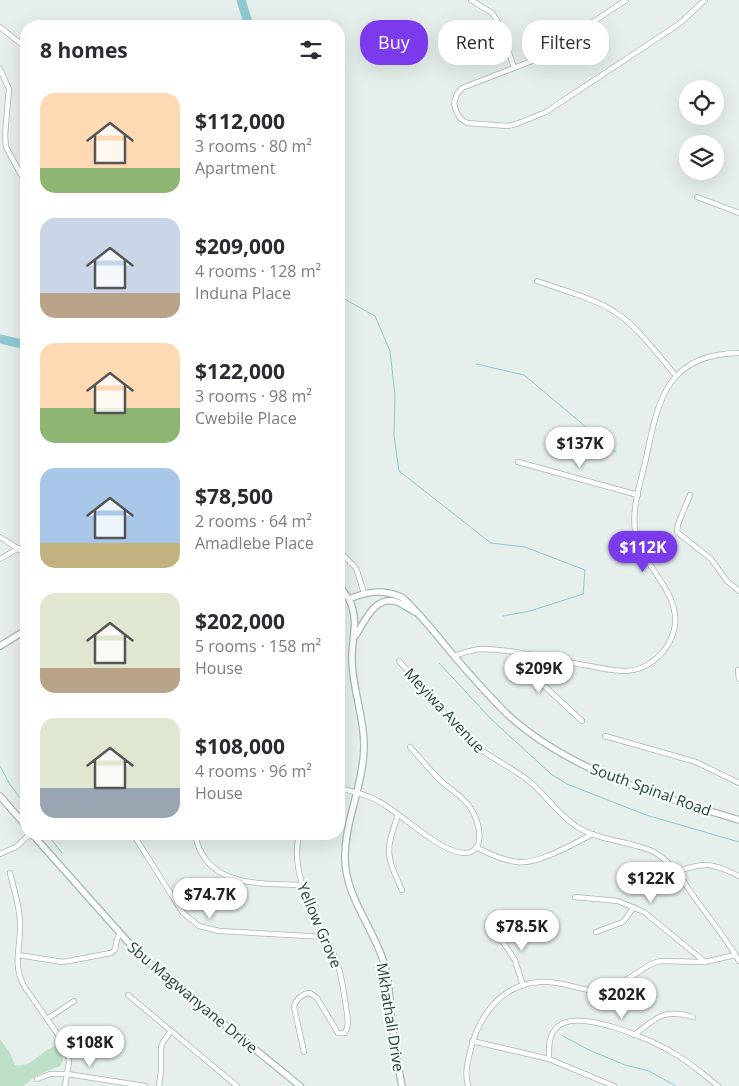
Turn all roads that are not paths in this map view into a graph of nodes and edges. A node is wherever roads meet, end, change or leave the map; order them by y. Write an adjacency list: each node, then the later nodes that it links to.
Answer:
1 (471, 0): 6 (street)
2 (626, 0): 6 (street)
3 (705, 0): 6 (street)
4 (0, 27): 5 (street)
5 (20, 43)
6 (514, 68)
7 (0, 69): 8 (street)
8 (20, 173)
9 (697, 197): 10 (street)
10 (739, 213)
11 (537, 281): 13 (street)
12 (739, 353): 13 (street)
13 (676, 376): 15 (street)
14 (518, 462): 15 (street)
15 (638, 495): 29 (street)
16 (690, 495): 21 (street)
17 (0, 537): 18 (street)
18 (19, 548): 20 (street)
19 (345, 557): 23 (street)
20 (0, 558)
21 (739, 592)
22 (345, 593): 24 (street)
23 (364, 593): 24 (street, South Spinal Road); 25 (street, South Spinal Road)
24 (349, 599): 27 (street, Mkhathali Drive)
25 (419, 614): 27 (street); 30 (street, South Spinal Road)
26 (20, 634): 28 (street)
27 (354, 639): 39 (street, Mkhathali Drive)
28 (0, 646)
29 (523, 654): 30 (street); 34 (street)
30 (454, 656): 43 (street, South Spinal Road)
31 (399, 661): 44 (street, Meyiwa Avenue)
32 (738, 670): 33 (street)
33 (739, 679)
34 (582, 721)
35 (604, 736): 37 (street)
36 (410, 746): 50 (street)
37 (739, 783)
38 (345, 789): 39 (street)
39 (358, 792): 41 (street); 87 (street, Mkhathali Drive)
40 (0, 796): 42 (street)
41 (398, 815): 50 (street); 56 (street)
42 (20, 819)
43 (739, 820)
44 (593, 834): 50 (street); 52 (street, Meyiwa Avenue)
45 (24, 840): 51 (street)
46 (36, 840): 61 (street, Sbu Magwanyane Drive)
47 (137, 840): 62 (street)
48 (196, 840): 55 (street)
49 (298, 840): 55 (street, Yellow Grove)
50 (476, 847)
51 (0, 854)
52 (676, 872): 54 (street); 64 (street, Meyiwa Avenue)
53 (10, 873): 65 (street)
54 (739, 876)
55 (301, 885): 62 (street, Yellow Grove)
56 (402, 890)
57 (575, 896): 58 (street)
58 (634, 907): 60 (street); 67 (street)
59 (495, 930): 68 (street)
60 (596, 932)
61 (120, 933): 65 (street); 86 (street, Sbu Magwanyane Drive)
62 (326, 937): 78 (street, Yellow Grove)
63 (739, 948): 64 (street)
64 (734, 953): 66 (street, Meyiwa Avenue); 67 (street)
65 (18, 955): 72 (street)
66 (739, 961)
67 (705, 962): 68 (street)
68 (523, 986): 76 (street)
69 (128, 995): 73 (street)
70 (74, 1001): 72 (street)
71 (693, 1016): 75 (street)
72 (47, 1019): 77 (street)
73 (171, 1031): 84 (street); 85 (street)
74 (112, 1032): 77 (street)
75 (634, 1035): 79 (street); 90 (street)
76 (472, 1041): 79 (street); 88 (street)
77 (66, 1046): 80 (street)
78 (304, 1052)
79 (549, 1059): 89 (street)
80 (67, 1074): 81 (street); 82 (street); 83 (street)
81 (37, 1078)
82 (65, 1086)
83 (145, 1086)
84 (159, 1086)
85 (238, 1086)
86 (300, 1086)
87 (402, 1086)
88 (468, 1086)
89 (614, 1086)
90 (718, 1086)

